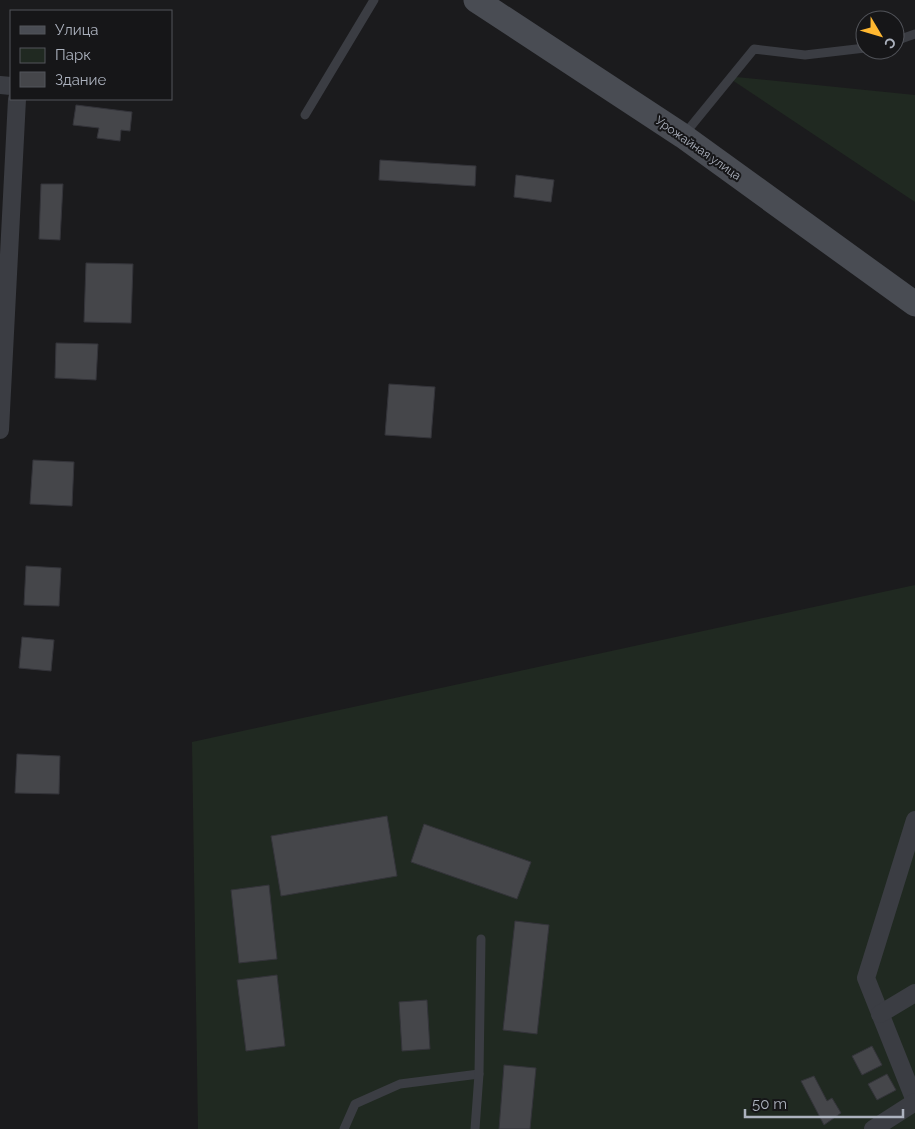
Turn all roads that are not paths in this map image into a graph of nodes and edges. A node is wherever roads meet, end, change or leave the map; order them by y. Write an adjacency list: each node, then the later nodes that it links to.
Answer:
1 (374, 0): 5 (lane)
2 (476, 0): 6 (main road, Урожайная улица)
3 (855, 49): 6 (lane)
4 (17, 100): 8 (street)
5 (305, 115)
6 (683, 136): 7 (main road, Урожайная улица)
7 (915, 304)
8 (0, 430)
9 (915, 820): 12 (street)
10 (481, 940): 13 (lane)
11 (915, 993): 12 (street)
12 (880, 1014): 14 (street)
13 (479, 1074): 15 (lane); 16 (lane)
14 (915, 1101): 17 (street)
15 (344, 1129)
16 (475, 1129)
17 (873, 1129)

